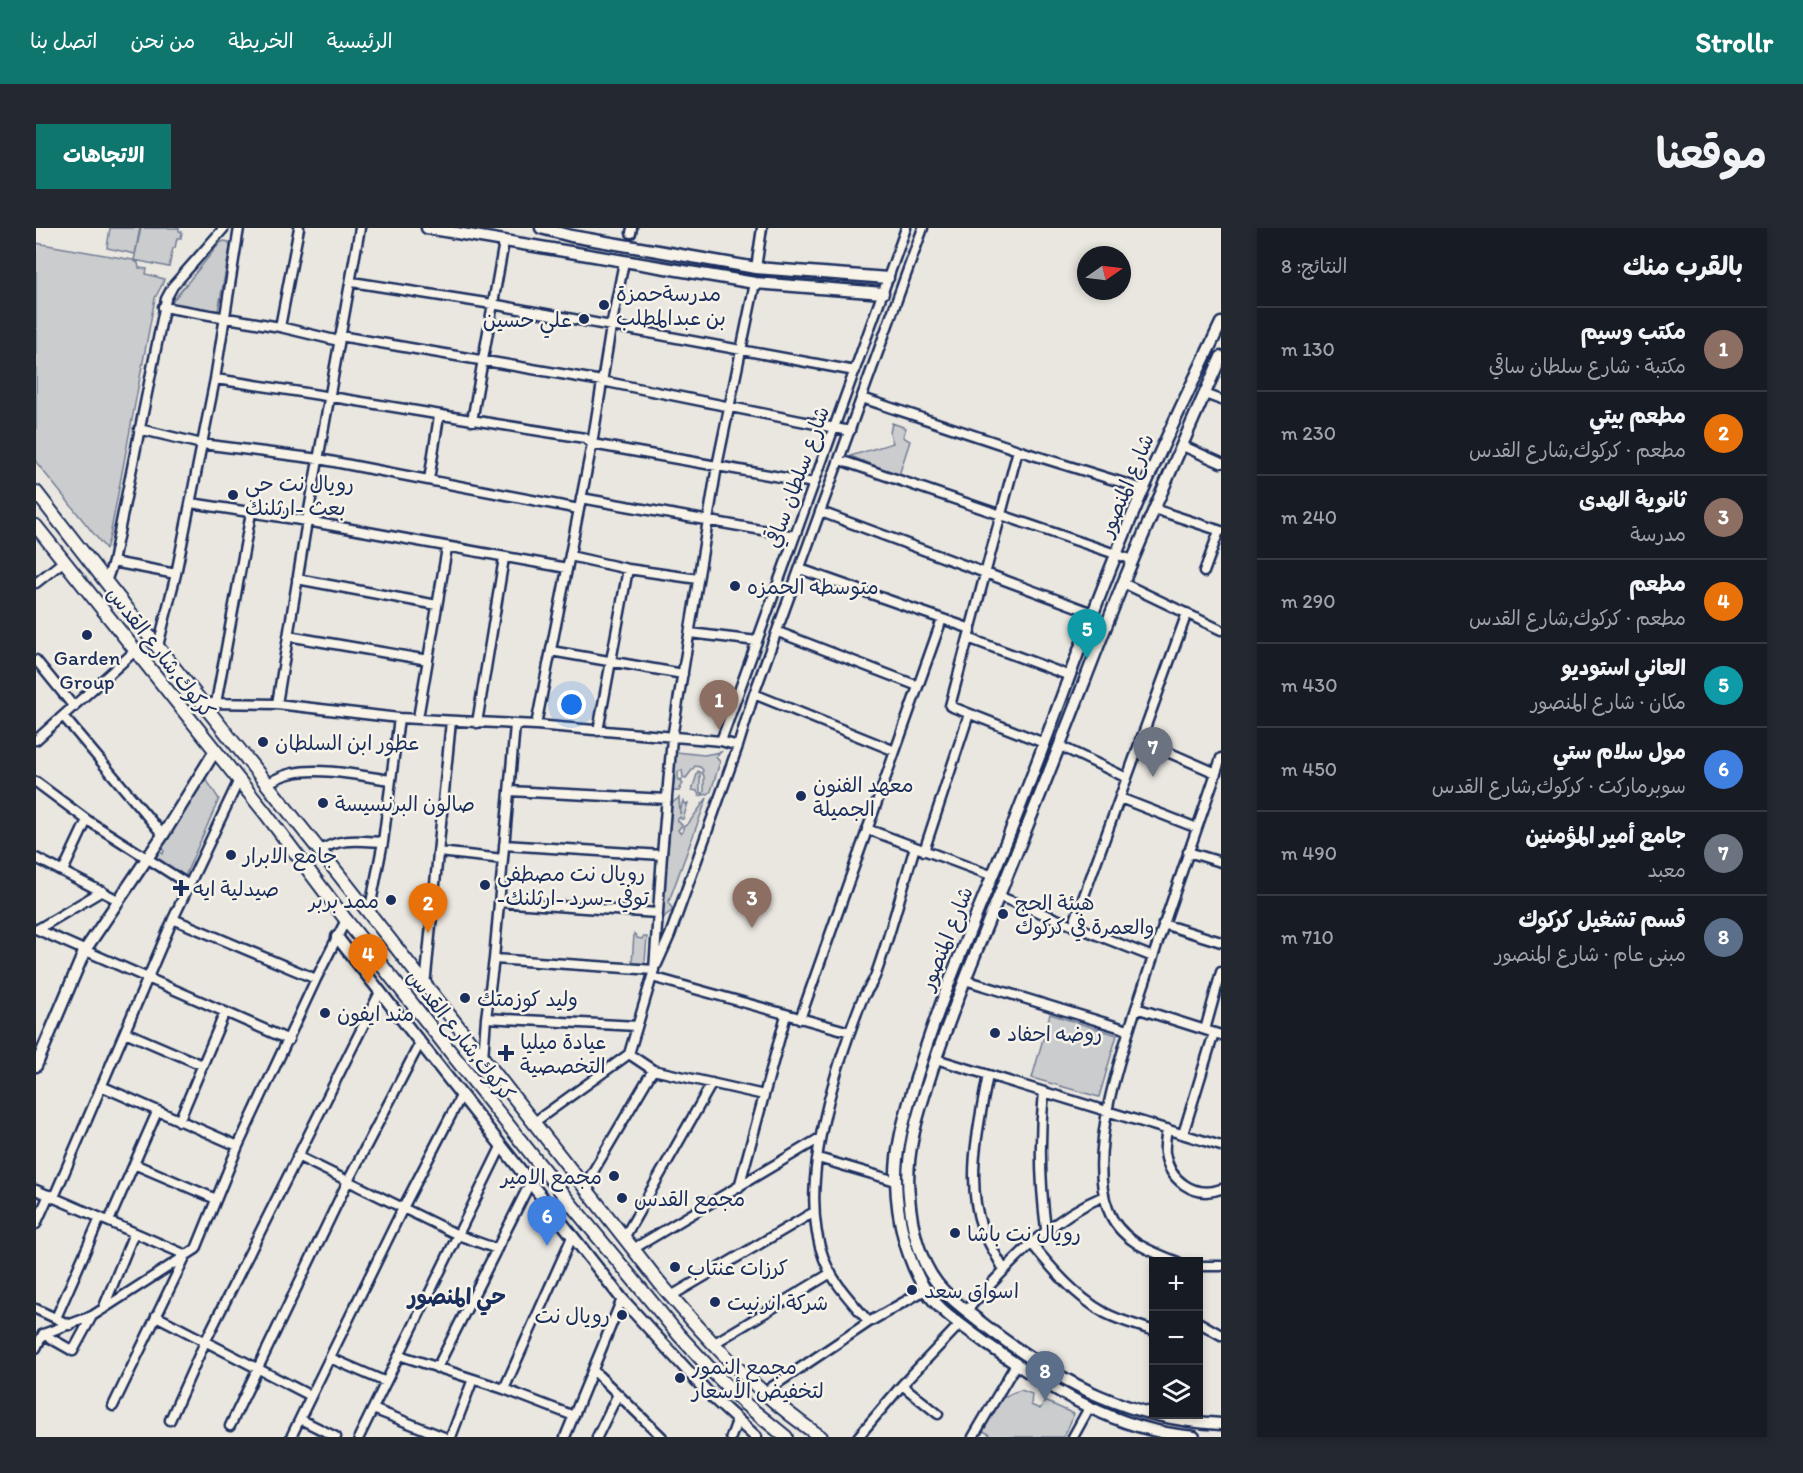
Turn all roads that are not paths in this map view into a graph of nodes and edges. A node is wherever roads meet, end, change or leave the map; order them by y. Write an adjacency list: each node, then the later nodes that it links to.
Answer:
1 (224, 228): 18 (street)
2 (299, 228): 21 (street)
3 (360, 228): 14 (street)
4 (427, 228): 10 (street)
5 (541, 228): 12 (street)
6 (762, 228): 12 (street)
7 (906, 228): 13 (street, شارع سلطان ساقي)
8 (923, 228): 32 (street)
9 (238, 230): 19 (street)
10 (504, 242): 11 (street); 17 (street)
11 (624, 262): 15 (street); 22 (street)
12 (756, 267): 13 (street)
13 (888, 278): 16 (street, شارع سلطان ساقي)
14 (351, 282): 17 (street); 23 (street)
15 (755, 284): 16 (street); 24 (street)
16 (883, 293): 27 (street, شارع سلطان ساقي)
17 (492, 304): 22 (street); 26 (street)
18 (163, 307): 19 (street); 38 (street)
19 (224, 319): 21 (street); 28 (street)
20 (1221, 323): 50 (street, شارع المنصور)
21 (280, 327): 23 (street)
22 (611, 327): 24 (street); 29 (street)
23 (340, 338): 26 (street); 31 (street)
24 (740, 349): 27 (street); 34 (street)
25 (1221, 357): 30 (street, شارع المنصور)
26 (483, 360): 29 (street); 36 (street)
27 (855, 371): 37 (street, شارع سلطان ساقي)
28 (215, 379): 31 (street); 40 (street)
29 (602, 381): 34 (street); 41 (street)
30 (1205, 394): 33 (street); 42 (street, شارع المنصور)
31 (330, 396): 35 (street); 44 (street)
32 (862, 398): 39 (street); 43 (street)
33 (1221, 400)
34 (729, 407): 37 (street); 47 (street)
35 (439, 416): 36 (street); 48 (street)
36 (472, 421): 41 (street)
37 (834, 427): 39 (street); 49 (street, شارع سلطان ساقي)
38 (139, 429): 40 (street); 70 (street)
39 (850, 430): 45 (street)
40 (202, 444): 44 (street); 53 (street)
41 (592, 444): 47 (street); 52 (street)
42 (1183, 446): 46 (street); 55 (street, شارع المنصور)
43 (1018, 450): 50 (street); 58 (street)
44 (319, 459): 48 (street); 59 (street)
45 (840, 460): 56 (street); 58 (street)
46 (1221, 463)
47 (717, 466): 49 (street); 60 (street)
48 (429, 480): 54 (street)
49 (814, 483): 63 (street, شارع سلطان ساقي)
50 (1143, 489): 65 (street, شارع المنصور)
51 (36, 492): 80 (main road, كركوك,شارع القدس)
52 (581, 498): 54 (street); 60 (street)
53 (191, 503): 57 (street); 76 (street)
54 (579, 509): 66 (street)
55 (1154, 509): 62 (street); 68 (street, شارع المنصور)
56 (821, 512): 73 (street); 75 (street)
57 (251, 513): 59 (street); 104 (street)
58 (1001, 515): 65 (street); 75 (street)
59 (307, 521): 64 (street); 77 (street)
60 (708, 521): 63 (street); 78 (street)
61 (36, 526): 69 (main road, كركوك,شارع القدس)
62 (1220, 531): 74 (street)
63 (795, 536): 92 (street, شارع سلطان ساقي)
64 (447, 548): 67 (street); 82 (street)
65 (1117, 554): 68 (street); 83 (street, شارع المنصور)
66 (570, 556): 71 (street); 72 (street)
67 (504, 558): 71 (street); 112 (street)
68 (1133, 560): 81 (street, شارع المنصور)
69 (64, 561): 79 (street); 94 (main road, كركوك,شارع القدس)
70 (113, 562): 76 (street); 80 (street)
71 (567, 568): 95 (street)
72 (628, 569): 78 (street); 98 (street)
73 (800, 569): 85 (street); 88 (street)
74 (1204, 572)
75 (986, 573): 83 (street); 86 (street)
76 (176, 574): 93 (street)
77 (297, 579): 82 (street); 90 (street)
78 (698, 579): 89 (street)
79 (36, 582)
80 (106, 582): 93 (main road, كركوك,شارع القدس)
81 (1123, 583): 84 (street); 122 (street, شارع المنصور)
82 (437, 605): 97 (street)
83 (1093, 613): 100 (street, شارع المنصور)
84 (1186, 614): 87 (street); 118 (street)
85 (942, 619): 86 (street); 101 (street)
86 (971, 629): 91 (street)
87 (1221, 630)
88 (778, 632): 101 (street); 102 (street)
89 (690, 633): 92 (street); 99 (street)
90 (288, 636): 97 (street); 105 (street)
91 (968, 638): 100 (street); 107 (street)
92 (757, 641): 119 (street, شارع سلطان ساقي)
93 (158, 646): 103 (main road, كركوك,شارع القدس)
94 (135, 651): 106 (street); 123 (main road, كركوك,شارع القدس)
95 (551, 651): 98 (street); 114 (street)
96 (36, 660): 106 (street)
97 (428, 660): 110 (street)
98 (610, 661): 99 (street); 115 (street)
99 (683, 674): 116 (street)
100 (1070, 676): 120 (street, شارع المنصور)
101 (918, 686): 124 (street)
102 (754, 694): 121 (street); 124 (street)
103 (203, 703): 104 (street); 131 (main road, كركوك,شارع القدس)
104 (216, 703): 105 (street)
105 (277, 704): 109 (street)
106 (74, 707): 108 (street)
107 (969, 714): 120 (street); 147 (street)
108 (63, 716): 117 (street); 141 (street)
109 (399, 718): 110 (street); 129 (street)
110 (418, 718): 111 (street)
111 (451, 721): 112 (street); 148 (street)
112 (477, 723): 113 (street)
113 (515, 725): 114 (street); 132 (street)
114 (536, 725): 115 (street)
115 (598, 731): 116 (street)
116 (672, 738): 119 (street); 134 (street)
117 (36, 740)
118 (1140, 740): 126 (street); 127 (street)
119 (721, 741): 121 (street)
120 (1044, 743): 140 (street, شارع المنصور)
121 (738, 746): 175 (street)
122 (1060, 746): 127 (street); 142 (street, شارع المنصور)
123 (215, 751): 128 (main road, كركوك,شارع القدس); 141 (street)
124 (895, 751): 139 (street)
125 (1221, 758): 126 (street)
126 (1216, 773): 138 (street)
127 (1127, 778): 133 (street)
128 (239, 780): 136 (main road, كركوك,شارع القدس); 157 (street)
129 (390, 780): 131 (street); 143 (street)
130 (36, 782): 137 (street)
131 (267, 784): 135 (main road, كركوك,شارع القدس)
132 (509, 791): 134 (street); 144 (street)
133 (1120, 798): 138 (street); 167 (street)
134 (667, 799): 150 (street)
135 (281, 801): 136 (main road); 146 (main road, كركوك,شارع القدس)
136 (266, 814): 165 (main road, كركوك,شارع القدس)
137 (87, 820): 152 (street); 155 (street)
138 (1197, 828): 149 (street)
139 (867, 829): 145 (street); 185 (street)
140 (1011, 832): 142 (street); 156 (street, شارع المنصور)
141 (163, 834): 152 (street)
142 (1023, 837): 159 (street, شارع المنصور)
143 (383, 842): 146 (street); 162 (street)
144 (504, 845): 150 (street); 153 (street)
145 (915, 847): 147 (street); 189 (street)
146 (320, 851): 162 (main road, كركوك,شارع القدس)
147 (924, 851): 156 (street)
148 (439, 852): 153 (street); 179 (street)
149 (1188, 852): 154 (street); 166 (street)
150 (662, 855): 163 (street)
151 (36, 858): 155 (street)
152 (148, 858): 157 (street); 160 (street)
153 (503, 860): 161 (street)
154 (1221, 862)
155 (63, 871): 158 (street)
156 (993, 876): 219 (street, شارع المنصور)
157 (189, 885): 164 (street)
158 (102, 891): 160 (street); 168 (street)
159 (998, 896): 167 (street); 178 (street, شارع المنصور)
160 (118, 900): 171 (street)
161 (499, 902): 163 (street); 173 (street)
162 (369, 913): 179 (main road, كركوك,شارع القدس)
163 (657, 913): 175 (street)
164 (173, 919): 176 (street); 177 (street)
165 (346, 920): 169 (street); 249 (main road, كركوك,شارع القدس)
166 (1163, 924): 170 (street); 172 (street)
167 (1073, 926): 172 (street)
168 (37, 929): 171 (street)
169 (337, 937): 177 (street); 180 (street)
170 (1221, 942)
171 (85, 950): 176 (street); 197 (street)
172 (1153, 957): 181 (street)
173 (494, 959): 175 (street); 184 (street)
174 (1221, 972): 190 (street)
175 (653, 973): 183 (street); 186 (street)
176 (148, 978): 182 (street); 188 (street)
177 (316, 980): 191 (street)
178 (966, 980): 187 (street); 195 (street, شارع المنصور)
179 (425, 986): 194 (main road, كركوك,شارع القدس)
180 (380, 992): 192 (street); 215 (street)
181 (1136, 1008): 187 (street); 190 (street)
182 (225, 1012): 191 (street); 196 (street)
183 (786, 1015): 185 (street); 203 (street)
184 (486, 1018): 186 (street); 194 (street)
185 (800, 1019): 189 (street)
186 (638, 1026): 193 (street)
187 (1128, 1030): 205 (street)
188 (125, 1032): 196 (street); 201 (street)
189 (850, 1032): 211 (street)
190 (1213, 1033): 210 (street)
191 (289, 1040): 212 (street)
192 (420, 1043): 204 (street); 218 (street)
193 (629, 1054): 198 (street); 208 (street)
194 (483, 1059): 208 (main road, كركوك,شارع القدس)
195 (936, 1059): 199 (street); 254 (street, شارع المنصور)
196 (202, 1065): 207 (street)
197 (36, 1066)
198 (653, 1070): 200 (street); 221 (street)
199 (988, 1075): 202 (street); 245 (street)
200 (712, 1083): 203 (street); 237 (street)
201 (101, 1086): 206 (street); 225 (street)
202 (1044, 1092): 205 (street); 233 (street)
203 (764, 1095): 222 (street)
204 (461, 1096): 214 (street); 228 (street)
205 (1107, 1111): 209 (street); 226 (street)
206 (157, 1112): 207 (street); 217 (street)
207 (179, 1121): 212 (street)
208 (533, 1123): 221 (main road, كركوك,شارع القدس)
209 (1167, 1129): 210 (street); 224 (street)
210 (1183, 1134): 213 (street)
211 (820, 1138): 216 (street); 222 (street)
212 (238, 1146): 227 (street)
213 (1221, 1146)
214 (501, 1147): 220 (street); 235 (street)
215 (297, 1156): 218 (street); 265 (street)
216 (818, 1158): 219 (street); 229 (street)
217 (134, 1164): 227 (street); 231 (street)
218 (348, 1181): 228 (street); 272 (street)
219 (896, 1181): 248 (street, شارع المنصور)
220 (530, 1183): 236 (street); 239 (street)
221 (584, 1187): 237 (main road, كركوك,شارع القدس)
222 (739, 1187): 240 (street)
223 (36, 1190): 225 (street)
224 (1221, 1190)
225 (51, 1196): 230 (street); 232 (street)
226 (1104, 1196): 233 (street); 242 (street)
227 (216, 1199): 241 (street)
228 (403, 1208): 235 (street); 269 (street)
229 (814, 1212): 246 (street); 250 (street)
230 (100, 1218): 231 (street); 257 (street)
231 (109, 1221): 234 (street)
232 (36, 1224)
233 (1046, 1229): 238 (street)
234 (134, 1233): 241 (street); 253 (street)
235 (458, 1235): 239 (street); 268 (street)
236 (572, 1237): 251 (street); 279 (street)
237 (624, 1238): 240 (main road, كركوك,شارع القدس)
238 (1031, 1244): 245 (street); 262 (street)
239 (497, 1249): 273 (street)
240 (633, 1249): 247 (main road, كركوك,شارع القدس)
241 (186, 1255): 253 (street); 256 (street)
242 (1166, 1257)
243 (1203, 1266): 244 (street)
244 (1221, 1266)
245 (1004, 1270): 254 (street)
246 (831, 1273): 258 (street); 266 (street)
247 (659, 1282): 249 (main road); 250 (main road, كركوك,شارع القدس)
248 (926, 1290): 258 (street); 260 (street, شارع المنصور)
249 (646, 1294): 306 (main road, كركوك,شارع القدس)
250 (672, 1296): 266 (main road, كركوك,شارع القدس)
251 (622, 1299): 274 (street); 292 (street)
252 (36, 1309): 257 (street)
253 (103, 1309): 255 (street)
254 (966, 1311): 271 (street, شارع المنصور)
255 (92, 1316): 259 (street); 263 (street)
256 (156, 1316): 265 (street); 283 (street)
257 (56, 1318): 259 (street)
258 (869, 1322): 280 (street)
259 (70, 1324): 263 (street)
260 (960, 1324): 270 (street, شارع المنصور); 278 (street)
261 (1203, 1325): 264 (street)
262 (1149, 1329)
263 (43, 1334): 267 (street)
264 (1221, 1335)
265 (205, 1342): 272 (street); 291 (street)
266 (713, 1344): 280 (main road, كركوك,شارع القدس)
267 (36, 1348)
268 (399, 1356): 273 (street); 277 (street)
269 (330, 1358): 277 (street); 282 (street)
270 (1016, 1364): 276 (street, شارع المنصور); 309 (street)
271 (1045, 1366): 276 (street); 286 (street, شارع المنصور)
272 (257, 1368): 282 (street); 294 (street)
273 (437, 1368): 275 (street)
274 (593, 1370): 281 (street); 288 (street)
275 (473, 1379): 279 (street); 300 (street)
276 (1039, 1380): 285 (street, شارع المنصور)
277 (386, 1382): 284 (street)
278 (902, 1385): 287 (street); 308 (street)
279 (504, 1389): 288 (street)
280 (763, 1393): 307 (main road, كركوك,شارع القدس)
281 (618, 1394): 302 (street); 303 (street)
282 (311, 1395): 289 (street)
283 (113, 1406)
284 (373, 1408): 298 (street); 299 (street)
285 (1089, 1408): 295 (street, شارع المنصور); 310 (street)
286 (1149, 1413)
287 (938, 1414)
288 (574, 1416): 301 (street)
289 (300, 1419): 296 (street); 297 (street)
290 (1176, 1419): 293 (street, شارع المنصور)
291 (170, 1420)
292 (737, 1421): 304 (street); 305 (street)
293 (1221, 1424)
294 (230, 1426)
295 (1167, 1435): 311 (street, شارع المنصور)
296 (291, 1437)
297 (336, 1437)
298 (359, 1437)
299 (444, 1437)
300 (451, 1437)
301 (565, 1437)
302 (597, 1437)
303 (662, 1437)
304 (730, 1437)
305 (756, 1437)
306 (786, 1437)
307 (821, 1437)
308 (858, 1437)
309 (973, 1437)
310 (1073, 1437)
311 (1194, 1437)

